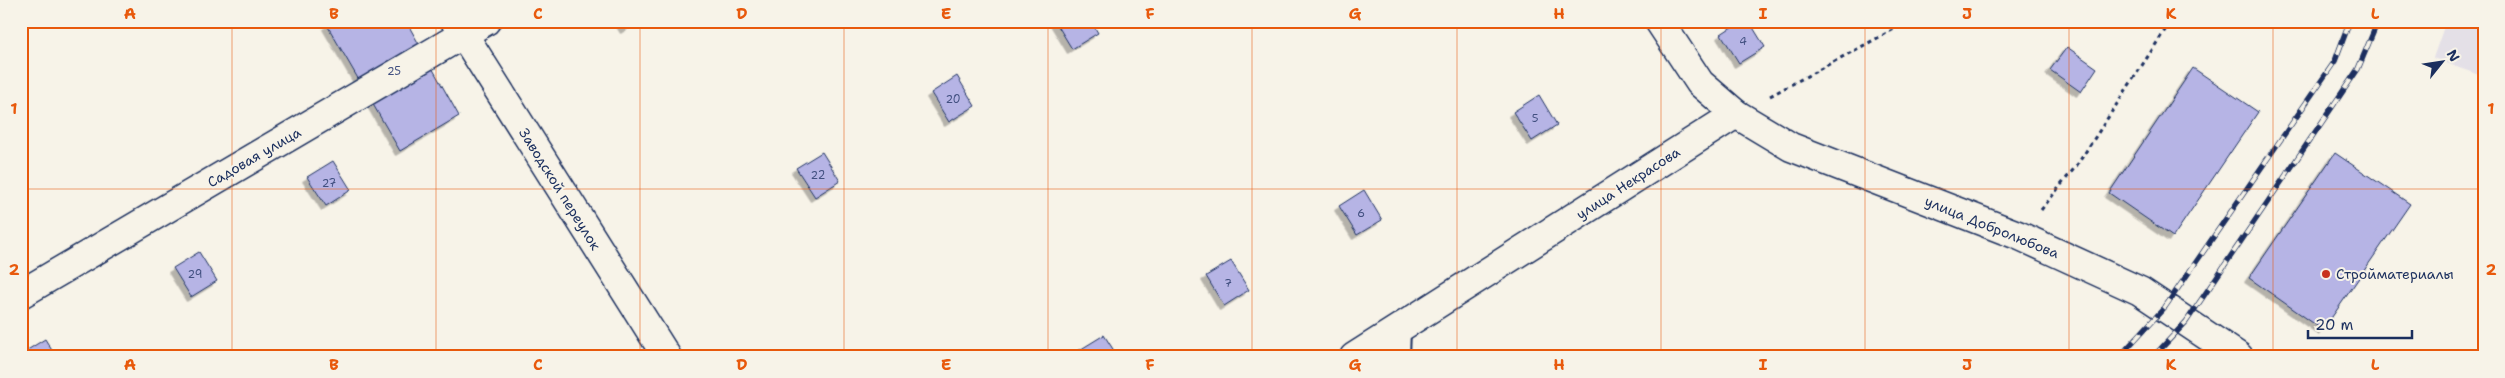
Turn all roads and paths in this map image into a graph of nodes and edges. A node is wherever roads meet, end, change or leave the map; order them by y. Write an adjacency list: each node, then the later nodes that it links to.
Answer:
1 (486, 21): 5 (street, Садовая улица)
2 (1659, 21): 6 (street, улица Добролюбова)
3 (1910, 21): 6 (path)
4 (2171, 21): 7 (path)
5 (458, 28): 8 (street, Садовая улица); 10 (street, Заводской переулок)
6 (1736, 114): 7 (street, улица Добролюбова); 9 (street, улица Некрасова)
7 (2020, 236): 13 (street, улица Добролюбова)
8 (21, 294)
9 (1400, 329): 11 (street, улица Некрасова); 12 (lane)
10 (667, 357)
11 (1354, 357)
12 (1400, 357)
13 (2239, 357)

